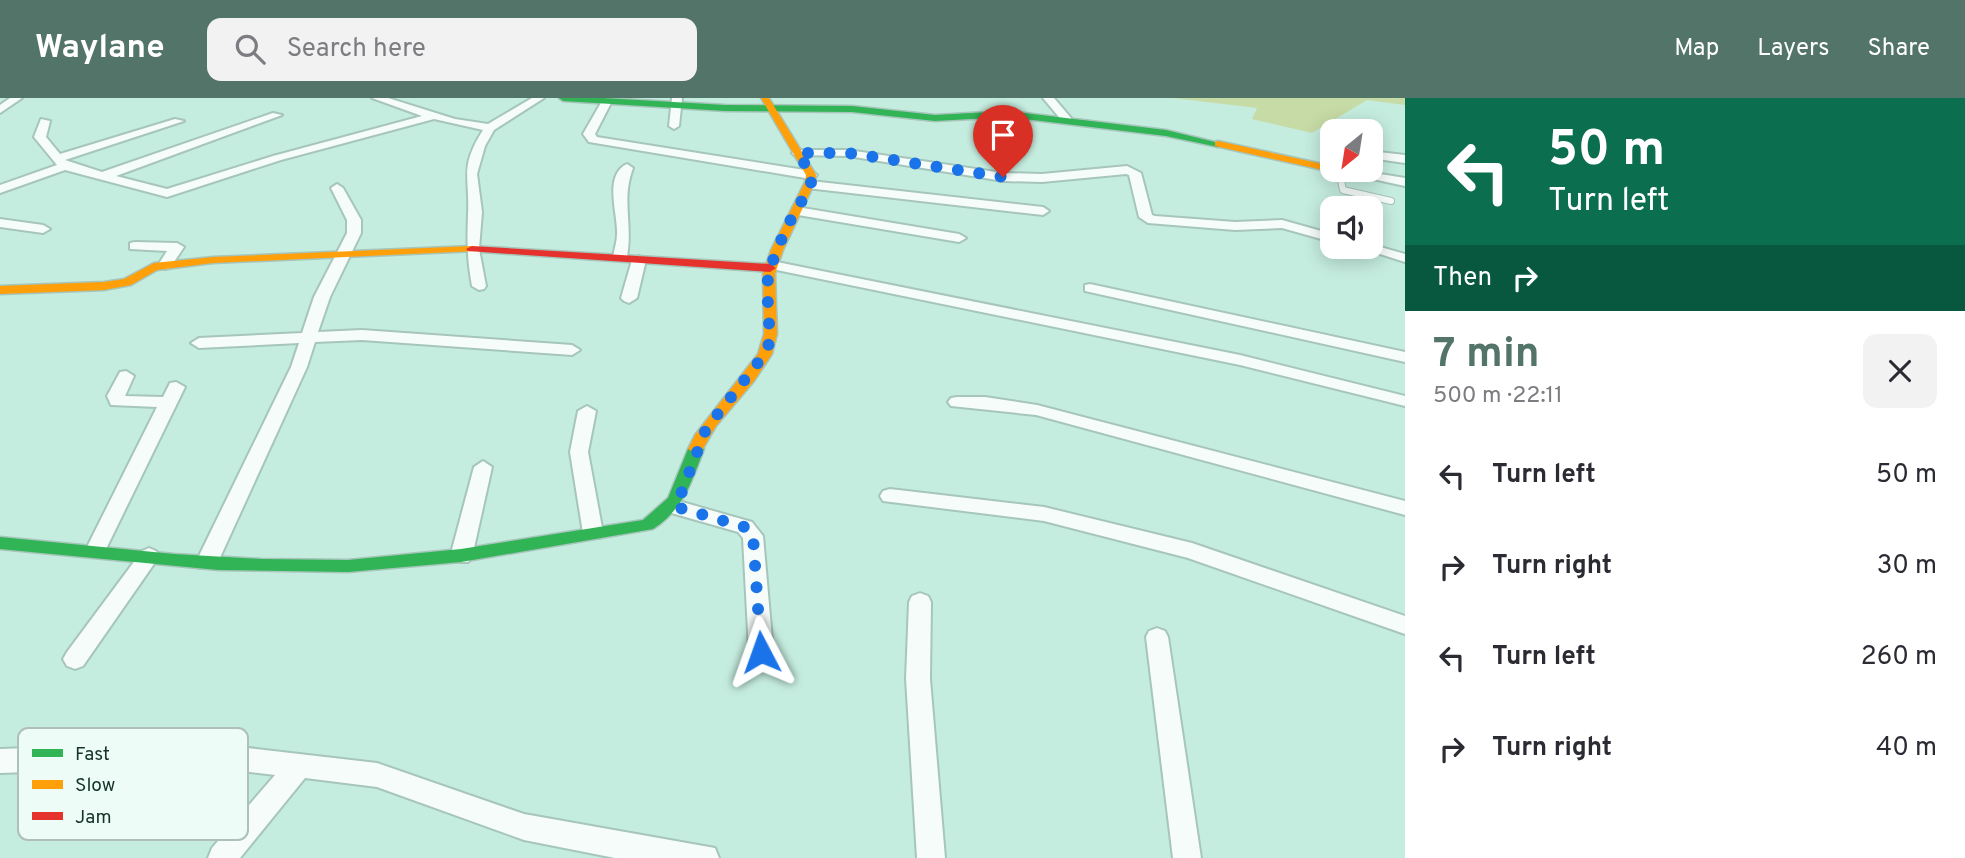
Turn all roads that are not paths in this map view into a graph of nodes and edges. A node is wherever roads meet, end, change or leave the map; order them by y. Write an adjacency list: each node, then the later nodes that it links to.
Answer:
1 (17, 98): 9 (street)
2 (377, 98): 11 (street)
3 (539, 98): 16 (street)
4 (564, 98): 6 (street)
5 (1048, 98): 12 (street)
6 (607, 101): 7 (street); 25 (street)
7 (676, 102): 8 (street); 15 (street)
8 (768, 104): 12 (street); 17 (street)
9 (0, 110)
10 (277, 115): 23 (street)
11 (434, 116): 16 (street); 23 (street)
12 (1067, 120): 21 (street)
13 (45, 121): 20 (street)
14 (179, 121): 20 (street)
15 (674, 126)
16 (490, 128): 38 (street)
17 (798, 153): 25 (street); 35 (street)
18 (1383, 156): 19 (street)
19 (1405, 159)
20 (62, 162): 23 (street); 29 (street)
21 (1320, 166)
22 (627, 168): 41 (street)
23 (101, 177)
24 (1383, 178): 27 (street)
25 (811, 180): 31 (street); 32 (street)
26 (1341, 182): 30 (lane)
27 (1405, 182)
28 (337, 188): 40 (street)
29 (0, 189)
30 (1391, 201)
31 (797, 211): 36 (street); 45 (street)
32 (1044, 211)
33 (0, 223): 34 (street)
34 (43, 229)
35 (1320, 235)
36 (959, 238)
37 (135, 246): 44 (street)
38 (472, 249): 40 (street); 41 (street); 46 (street)
39 (1383, 252): 42 (street)
40 (344, 254): 44 (street); 50 (street)
41 (620, 257): 43 (street)
42 (1405, 258)
43 (639, 260): 45 (street); 49 (street)
44 (165, 265): 48 (street)
45 (771, 267): 55 (street); 60 (street)
46 (479, 286)
47 (1090, 288): 53 (street)
48 (0, 290)
49 (629, 298)
50 (310, 335): 51 (street); 52 (street); 67 (street)
51 (199, 343)
52 (572, 350)
53 (1405, 357)
54 (126, 376): 64 (street)
55 (1405, 401)
56 (957, 402): 61 (street)
57 (587, 411): 62 (street)
58 (483, 467): 66 (street)
59 (890, 496): 69 (street)
60 (676, 507): 62 (street); 71 (street)
61 (1405, 508)
62 (593, 533): 66 (street)
63 (0, 543): 64 (street)
64 (95, 551): 65 (street)
65 (149, 556): 67 (street); 72 (street)
66 (461, 557): 67 (street)
67 (207, 562)
68 (920, 601): 81 (street)
69 (1405, 625)
70 (1157, 637): 82 (street)
71 (761, 652)
72 (75, 659)
73 (248, 759): 76 (street)
74 (18, 760): 75 (street)
75 (0, 761)
76 (300, 765): 77 (street); 80 (street)
77 (248, 827)
78 (237, 840): 79 (street)
79 (222, 858)
80 (705, 858)
81 (931, 858)
82 (1187, 858)

